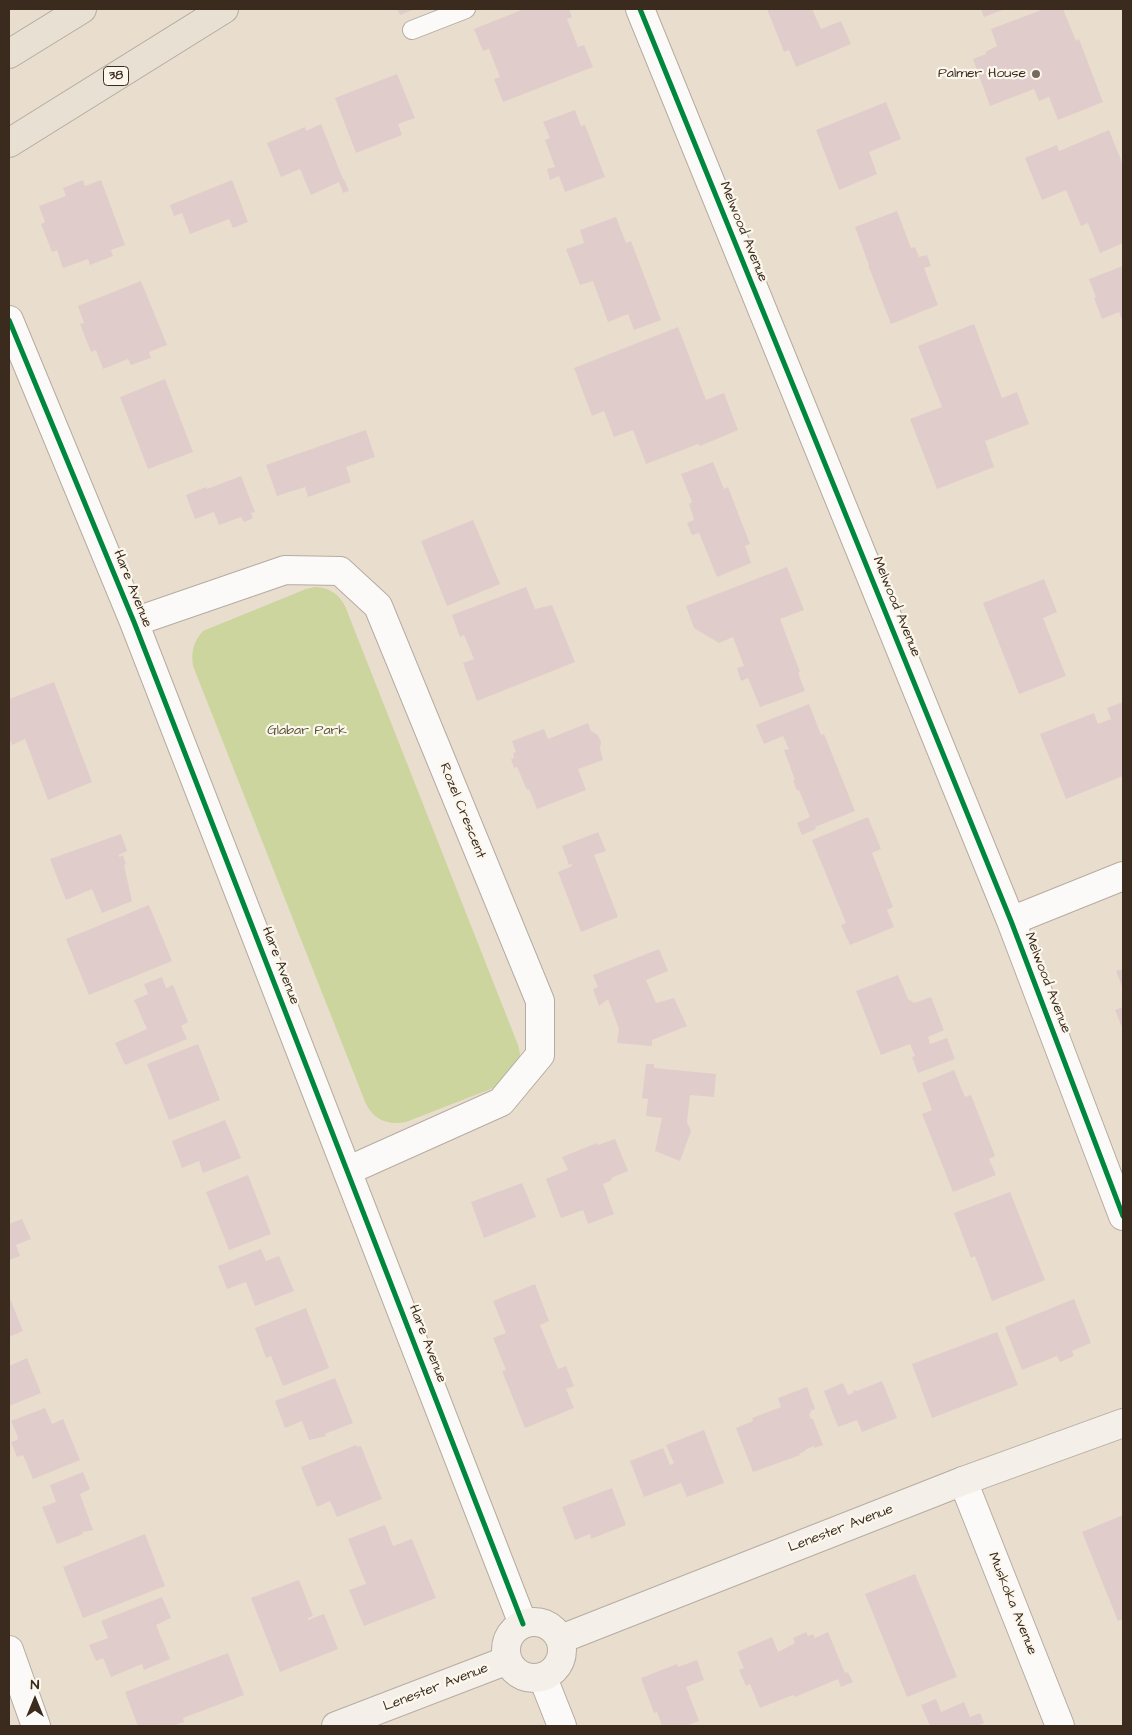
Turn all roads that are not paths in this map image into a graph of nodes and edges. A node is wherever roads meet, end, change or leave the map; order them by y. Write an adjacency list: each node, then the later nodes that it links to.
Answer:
1 (81, 9): 6 (main road)
2 (224, 9): 7 (main road, 38)
3 (466, 9): 5 (lane)
4 (640, 9): 11 (street, Melwood Avenue)
5 (412, 30)
6 (9, 54)
7 (9, 142)
8 (9, 320): 9 (street, Hare Avenue)
9 (134, 622): 12 (street, Hare Avenue); 12 (street, Rozel Crescent)
10 (1123, 876): 11 (street)
11 (1011, 921): 13 (street, Melwood Avenue)
12 (347, 1171): 16 (street, Hare Avenue)
13 (1123, 1216)
14 (1123, 1423): 15 (street, Lenester Avenue)
15 (963, 1481): 17 (street, Lenester Avenue); 24 (street, Muskoka Avenue)
16 (523, 1624): 17 (street); 19 (street)
17 (561, 1639): 20 (street)
18 (9, 1650): 21 (street)
19 (508, 1660): 20 (street); 22 (street, Lenester Avenue)
20 (543, 1678): 23 (street)
21 (36, 1726)
22 (336, 1726)
23 (562, 1726)
24 (1060, 1726)

